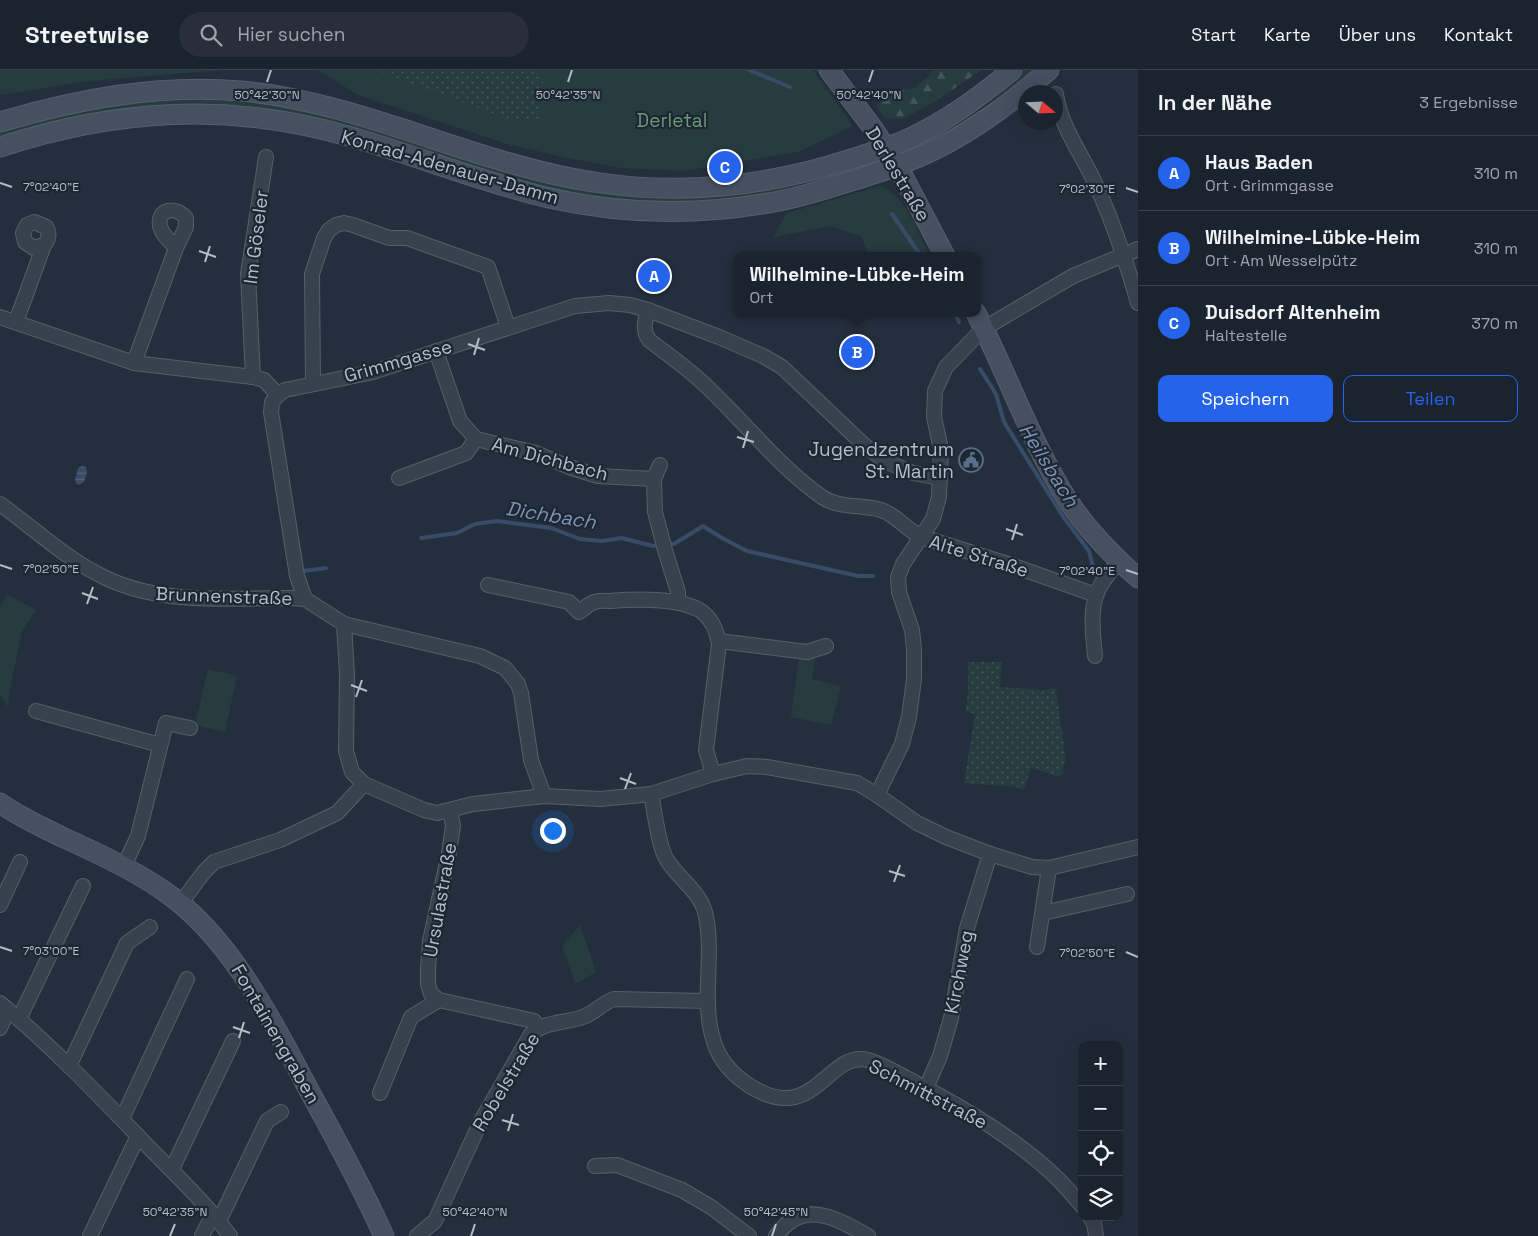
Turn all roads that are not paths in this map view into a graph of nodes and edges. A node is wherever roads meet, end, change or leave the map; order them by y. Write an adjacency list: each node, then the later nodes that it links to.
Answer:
1 (829, 70): 7 (main road, Derlestraße)
2 (1012, 70): 7 (main road, Konrad-Adenauer-Damm)
3 (1049, 70): 9 (main road, Konrad-Adenauer-Damm)
4 (1063, 118): 14 (street)
5 (0, 122): 7 (main road, Konrad-Adenauer-Damm)
6 (0, 148): 9 (main road, Konrad-Adenauer-Damm)
7 (886, 148): 9 (main road, Derlestraße)
8 (266, 157): 23 (street, Im Göseler)
9 (897, 165): 13 (main road, Derlestraße)
10 (44, 245): 19 (street)
11 (176, 248): 22 (street)
12 (1138, 250): 14 (street)
13 (944, 252)
14 (1124, 255): 15 (street); 18 (street)
15 (1138, 303)
16 (648, 310): 20 (street, Grimmgasse); 29 (street, Grimmgasse); 32 (street)
17 (0, 317): 19 (street)
18 (980, 321): 29 (street); 33 (main road)
19 (16, 322): 22 (street)
20 (508, 327): 21 (street, Grimmgasse); 24 (street)
21 (436, 351): 24 (street, Grimmgasse); 26 (street, Am Dichbach)
22 (134, 363): 23 (street)
23 (253, 377): 25 (street)
24 (313, 384): 25 (street, Grimmgasse)
25 (278, 395): 37 (street)
26 (476, 438): 28 (street, Am Dichbach); 30 (street, Am Dichbach)
27 (660, 465): 30 (street)
28 (398, 478)
29 (940, 478): 32 (street)
30 (654, 479): 38 (street)
31 (0, 504): 37 (street, Brunnenstraße)
32 (922, 537): 36 (street, Alte Straße); 49 (street, Alte Straße)
33 (1119, 561): 34 (main road); 36 (street)
34 (1138, 578)
35 (488, 585): 38 (street)
36 (1096, 595): 42 (street)
37 (305, 599): 39 (street, Brunnenstraße)
38 (678, 603): 40 (street)
39 (344, 624): 47 (street); 50 (street, Brunnenstraße)
40 (719, 641): 41 (street); 46 (street)
41 (826, 646)
42 (1095, 656)
43 (36, 711): 45 (street)
44 (190, 728): 45 (street)
45 (160, 745): 56 (street)
46 (713, 774): 48 (street); 49 (street)
47 (364, 784): 52 (street); 60 (street)
48 (651, 794): 50 (street); 67 (street, Schmittstraße)
49 (878, 795): 54 (street)
50 (544, 796): 52 (street)
51 (0, 803): 56 (main road, Fontainengraben)
52 (450, 811): 66 (street, Ursulastraße)
53 (1138, 847): 57 (street)
54 (990, 854): 57 (street); 73 (street, Kirchweg)
55 (20, 862): 61 (street)
56 (124, 868): 60 (main road, Fontainengraben)
57 (1049, 868): 62 (street)
58 (83, 886): 68 (street)
59 (1127, 894): 62 (street)
60 (180, 904): 82 (main road, Fontainengraben)
61 (0, 905)
62 (1043, 913): 64 (street)
63 (150, 927): 72 (street)
64 (1037, 947)
65 (186, 979): 76 (street)
66 (439, 1000): 70 (street); 74 (street)
67 (708, 1001): 70 (street, Robelstraße); 73 (street, Schmittstraße)
68 (9, 1010): 69 (street); 72 (street)
69 (0, 1028)
70 (538, 1028): 89 (street, Robelstraße)
71 (233, 1042): 79 (street)
72 (69, 1066): 76 (street)
73 (926, 1088): 80 (street, Schmittstraße)
74 (380, 1093)
75 (281, 1112): 81 (street)
76 (122, 1119): 77 (street)
77 (138, 1136): 79 (street); 84 (street)
78 (595, 1166): 90 (street)
79 (172, 1169): 81 (street)
80 (1078, 1201)
81 (216, 1217): 85 (street); 86 (street)
82 (376, 1217): 87 (main road); 88 (main road, Fontainengraben)
83 (1093, 1221): 93 (street)
84 (90, 1236)
85 (202, 1236)
86 (230, 1236)
87 (377, 1236)
88 (384, 1236)
89 (417, 1236)
90 (749, 1236)
91 (776, 1236): 92 (street)
92 (868, 1236)
93 (1096, 1236)

